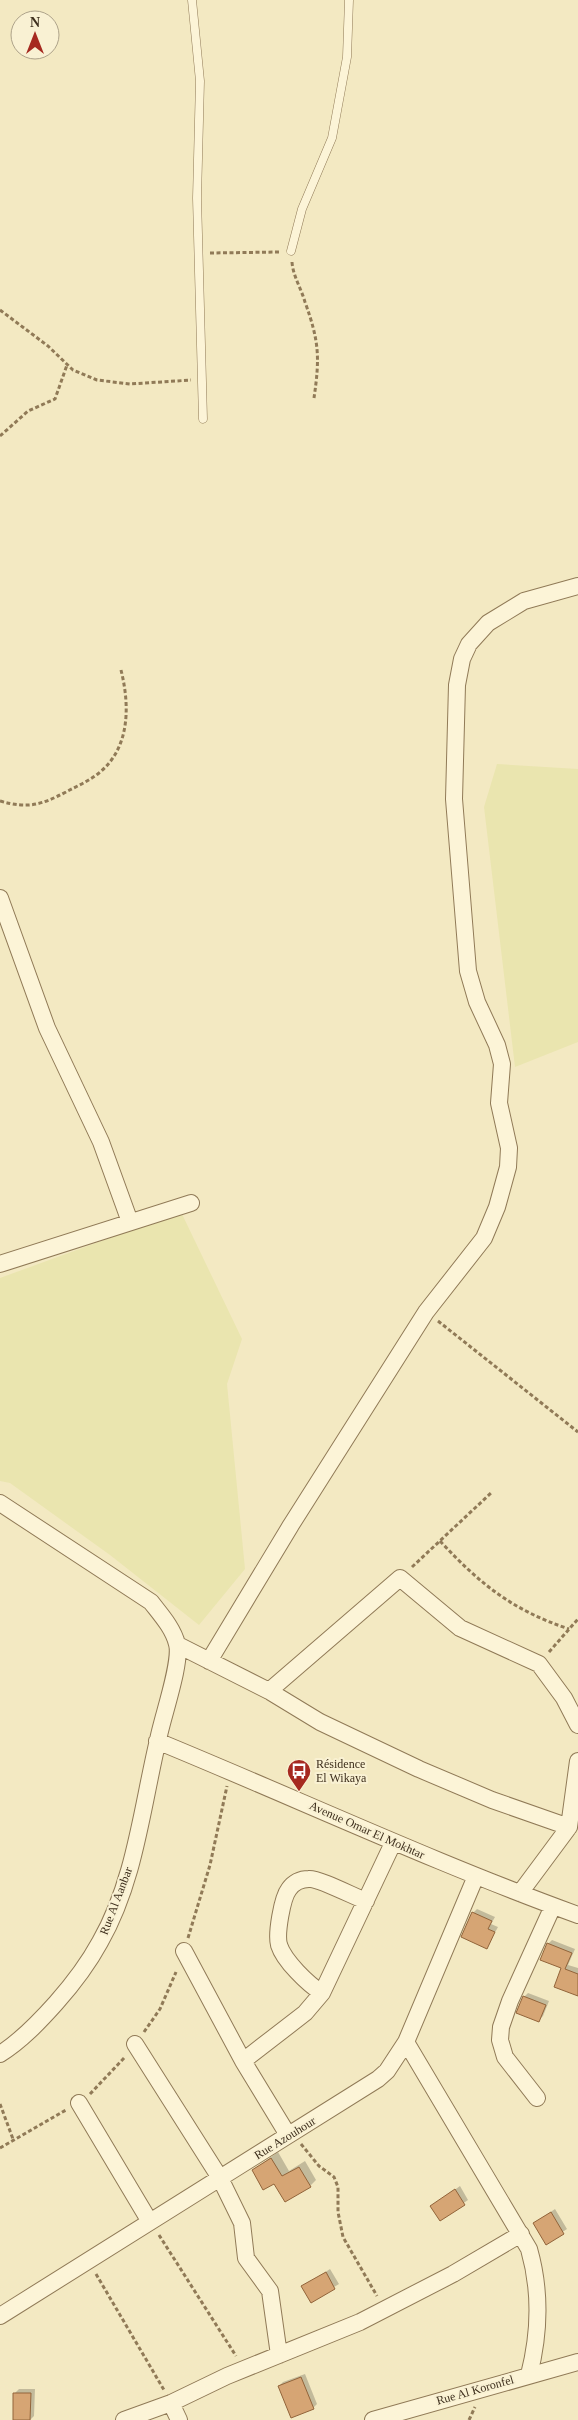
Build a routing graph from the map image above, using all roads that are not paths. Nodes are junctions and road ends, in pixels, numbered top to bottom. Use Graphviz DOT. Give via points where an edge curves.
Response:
graph roads {
  1 [pos="192,0"];
  2 [pos="349,0"];
  3 [pos="291,251"];
  4 [pos="203,419"];
  5 [pos="578,586"];
  6 [pos="0,898"];
  7 [pos="191,1203"];
  8 [pos="130,1222"];
  9 [pos="0,1264"];
  10 [pos="0,1503"];
  11 [pos="178,1645"];
  12 [pos="209,1661"];
  13 [pos="269,1691"];
  14 [pos="578,1725"];
  15 [pos="157,1741"];
  16 [pos="578,1761"];
  17 [pos="569,1827"];
  18 [pos="393,1843"];
  19 [pos="476,1876"];
  20 [pos="520,1893"];
  21 [pos="366,1901"];
  22 [pos="553,1906"];
  23 [pos="578,1915"];
  24 [pos="184,1951"];
  25 [pos="322,1993"];
  26 [pos="406,2042"];
  27 [pos="135,2044"];
  28 [pos="0,2054"];
  29 [pos="243,2061"];
  30 [pos="537,2098"];
  31 [pos="79,2103"];
  32 [pos="291,2134"];
  33 [pos="220,2178"];
  34 [pos="150,2222"];
  35 [pos="521,2234"];
  36 [pos="0,2316"];
  37 [pos="280,2355"];
  38 [pos="578,2362"];
  39 [pos="529,2374"];
  40 [pos="171,2403"];
  41 [pos="124,2420"];
  42 [pos="179,2420"];
  43 [pos="373,2420"];
  1 -- 4 [label="lane" via="200,81 197,198"];
  2 -- 3 [label="lane" via="347,57 332,138 302,209"];
  5 -- 12 [label="street" via="524,601 488,623 469,644 459,670 454,799 468,971 477,1002 499,1050 502,1064 499,1103 509,1148 504,1183 488,1231 426,1312"];
  6 -- 8 [label="street" via="47,1028 98,1135"];
  7 -- 8 [label="street"];
  8 -- 9 [label="street"];
  10 -- 11 [label="street" via="151,1602"];
  11 -- 12 [label="street"];
  11 -- 15 [label="street, Rue Al Aanbar" via="176,1668"];
  12 -- 13 [label="street"];
  13 -- 14 [label="street" via="400,1578 460,1628 539,1664 564,1698"];
  13 -- 17 [label="street" via="320,1722 419,1770"];
  15 -- 18 [label="street, Avenue Omar El Mokhtar"];
  15 -- 28 [label="street, Rue Al Aanbar" via="145,1807 128,1871 100,1942 64,1994 24,2037"];
  16 -- 17 [label="street"];
  17 -- 20 [label="street"];
  18 -- 19 [label="street, Avenue Omar El Mokhtar"];
  18 -- 21 [label="street"];
  19 -- 20 [label="street, Avenue Omar El Mokhtar"];
  19 -- 26 [label="street, Rue Azouhour"];
  20 -- 22 [label="street, Avenue Omar El Mokhtar"];
  21 -- 25 [label="street"];
  21 -- 25 [label="street" via="312,1878 299,1880 288,1889 282,1908 280,1946 302,1977"];
  22 -- 23 [label="street, Avenue Omar El Mokhtar"];
  22 -- 30 [label="street" via="501,2027 500,2040 506,2057"];
  24 -- 29 [label="street"];
  25 -- 29 [label="street" via="305,2013"];
  26 -- 32 [label="street, Rue Azouhour" via="378,2079"];
  26 -- 35 [label="street"];
  27 -- 33 [label="street"];
  29 -- 32 [label="street"];
  31 -- 34 [label="street"];
  32 -- 33 [label="street, Rue Azouhour"];
  33 -- 34 [label="street, Rue Azouhour"];
  33 -- 37 [label="street" via="242,2223 249,2265 270,2291"];
  34 -- 36 [label="street, Rue Azouhour"];
  35 -- 37 [label="street" via="360,2322"];
  35 -- 39 [label="street" via="529,2250 537,2284 536,2347"];
  37 -- 40 [label="street"];
  38 -- 39 [label="street, Rue Al Koronfel"];
  39 -- 43 [label="street, Rue Al Koronfel"];
  40 -- 41 [label="street"];
  40 -- 42 [label="street"];
}
